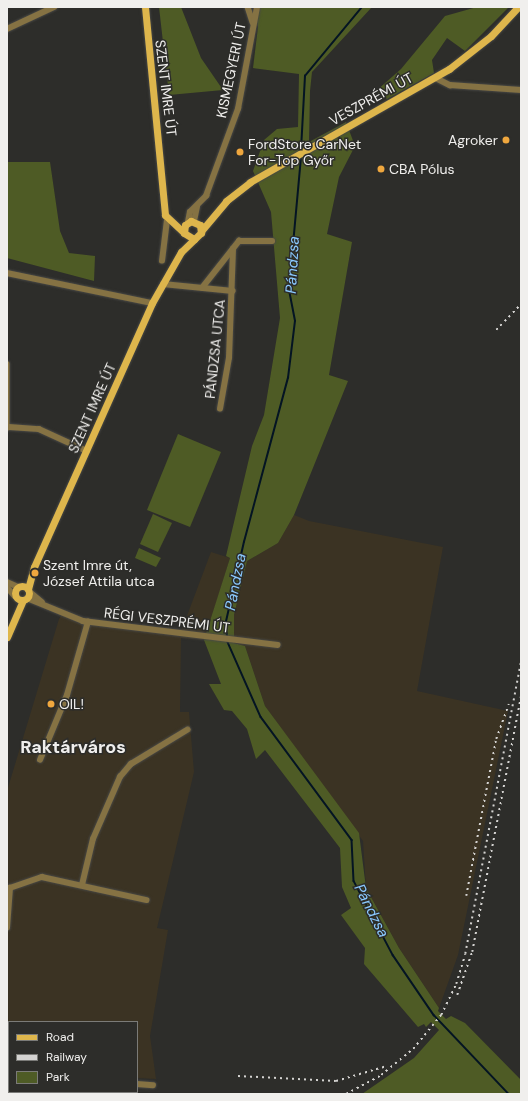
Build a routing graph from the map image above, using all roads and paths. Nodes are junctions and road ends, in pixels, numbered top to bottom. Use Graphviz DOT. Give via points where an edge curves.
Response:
graph roads {
  1 [pos="54,7"];
  2 [pos="145,7"];
  3 [pos="248,7"];
  4 [pos="257,7"];
  5 [pos="518,7"];
  6 [pos="254,23"];
  7 [pos="7,29"];
  8 [pos="436,78"];
  9 [pos="521,90"];
  10 [pos="226,201"];
  11 [pos="168,220"];
  12 [pos="191,222"];
  13 [pos="202,230"];
  14 [pos="185,234"];
  15 [pos="194,238"];
  16 [pos="272,241"];
  17 [pos="233,249"];
  18 [pos="175,260"];
  19 [pos="162,261"];
  20 [pos="7,273"];
  21 [pos="163,284"];
  22 [pos="202,288"];
  23 [pos="233,292"];
  24 [pos="152,303"];
  25 [pos="7,364"];
  26 [pos="220,409"];
  27 [pos="8,428"];
  28 [pos="87,451"];
  29 [pos="34,567"];
  30 [pos="7,582"];
  31 [pos="19,586"];
  32 [pos="7,587"];
  33 [pos="23,595"];
  34 [pos="88,622"];
  35 [pos="7,637"];
  36 [pos="278,645"];
  37 [pos="186,730"];
  38 [pos="40,760"];
  39 [pos="82,885"];
  40 [pos="9,888"];
  41 [pos="146,900"];
  42 [pos="7,928"];
  43 [pos="138,1084"];
  44 [pos="153,1085"];
  1 -- 7 [label="street"];
  2 -- 11 [label="main road, SZENT IMRE ÚT"];
  3 -- 6 [label="street"];
  4 -- 6 [label="street, KISMEGYERI ÚT"];
  5 -- 8 [label="main road, VESZPRÉMI ÚT" via="478,47"];
  6 -- 12 [label="street, KISMEGYERI ÚT" via="238,109 206,196 194,212"];
  8 -- 9 [label="street" via="444,84"];
  8 -- 10 [label="main road, VESZPRÉMI ÚT" via="305,150"];
  10 -- 12 [label="main road, VESZPRÉMI ÚT" via="206,220"];
  10 -- 13 [label="main road, VESZPRÉMI ÚT"];
  11 -- 12 [label="main road"];
  11 -- 14 [label="main road"];
  11 -- 19 [label="street, SZENT IMRE ÚT"];
  12 -- 13 [label="main road"];
  12 -- 14 [label="main road, SZENT IMRE ÚT"];
  13 -- 15 [label="main road, VESZPRÉMI ÚT"];
  14 -- 15 [label="main road"];
  14 -- 18 [label="main road, SZENT IMRE ÚT"];
  15 -- 18 [label="main road, SZENT IMRE ÚT"];
  16 -- 17 [label="street, PÁNDZSA UTCA" via="239,241"];
  17 -- 22 [label="street, PÁNDZSA UTCA"];
  17 -- 23 [label="street, PÁNDZSA UTCA"];
  18 -- 21 [label="main road, SZENT IMRE ÚT"];
  20 -- 24 [label="street"];
  21 -- 22 [label="street, PÁNDZSA UTCA"];
  21 -- 24 [label="main road, SZENT IMRE ÚT"];
  22 -- 23 [label="street, PÁNDZSA UTCA"];
  23 -- 26 [label="street, PÁNDZSA UTCA"];
  24 -- 28 [label="main road, SZENT IMRE ÚT"];
  25 -- 27 [label="street"];
  27 -- 28 [label="street" via="39,429"];
  28 -- 29 [label="main road, SZENT IMRE ÚT"];
  29 -- 31 [label="main road, SZENT IMRE ÚT"];
  29 -- 33 [label="main road, SZENT IMRE ÚT"];
  30 -- 31 [label="street"];
  31 -- 33 [label="main road"];
  31 -- 33 [label="main road, SZENT IMRE ÚT"];
  32 -- 33 [label="street"];
  33 -- 34 [label="street, RÉGI VESZPRÉMI ÚT"];
  33 -- 35 [label="main road, SZENT IMRE ÚT"];
  34 -- 36 [label="street, RÉGI VESZPRÉMI ÚT"];
  34 -- 38 [label="street" via="67,695"];
  37 -- 39 [label="street" via="131,764 120,777 93,839"];
  39 -- 40 [label="street" via="42,877"];
  39 -- 41 [label="street"];
  40 -- 42 [label="street"];
  43 -- 44 [label="street"];
}
